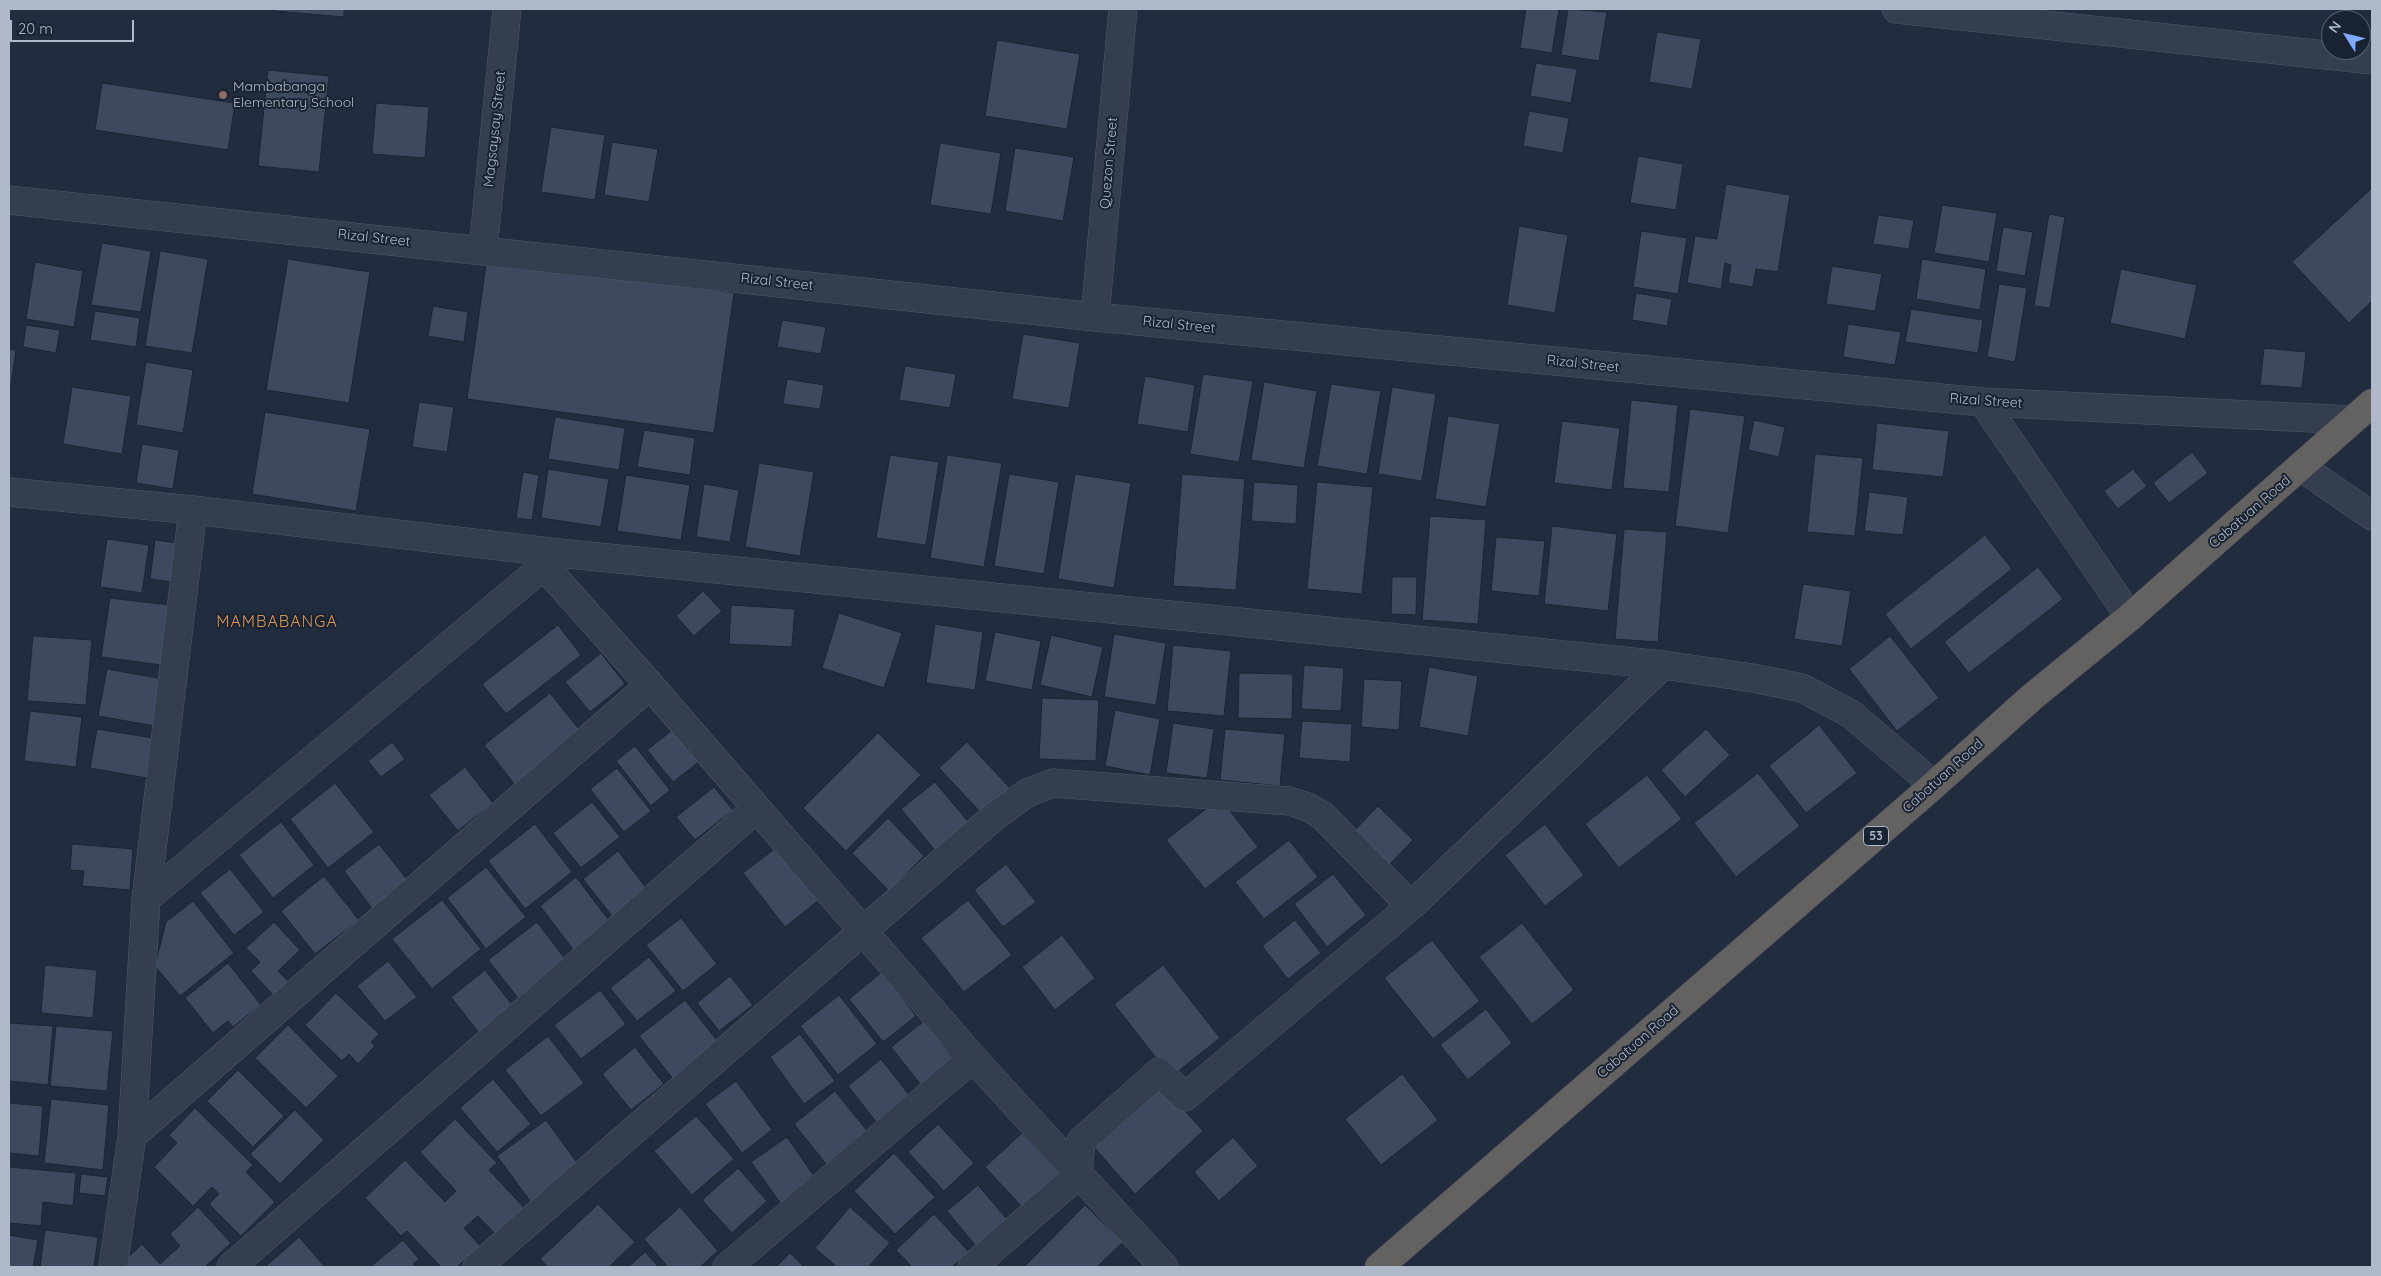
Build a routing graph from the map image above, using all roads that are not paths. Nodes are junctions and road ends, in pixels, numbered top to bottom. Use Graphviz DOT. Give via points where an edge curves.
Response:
graph roads {
  1 [pos="507,9"];
  2 [pos="1123,9"];
  3 [pos="1896,9"];
  4 [pos="1956,12"];
  5 [pos="2372,60"];
  6 [pos="9,200"];
  7 [pos="483,250"];
  8 [pos="1095,316"];
  9 [pos="1982,402"];
  10 [pos="2362,412"];
  11 [pos="2301,467"];
  12 [pos="9,497"];
  13 [pos="193,510"];
  14 [pos="2372,516"];
  15 [pos="552,560"];
  16 [pos="2130,617"];
  17 [pos="1663,665"];
  18 [pos="650,685"];
  19 [pos="1934,785"];
  20 [pos="756,809"];
  21 [pos="146,899"];
  22 [pos="1411,906"];
  23 [pos="864,931"];
  24 [pos="973,1058"];
  25 [pos="132,1136"];
  26 [pos="1078,1175"];
  27 [pos="113,1267"];
  28 [pos="231,1267"];
  29 [pos="477,1267"];
  30 [pos="727,1267"];
  31 [pos="972,1267"];
  32 [pos="1164,1267"];
  33 [pos="1378,1267"];
  1 -- 7 [label="street, Magsaysay Street"];
  2 -- 8 [label="street, Quezon Street"];
  3 -- 4 [label="street"];
  4 -- 5 [label="street"];
  6 -- 7 [label="street, Rizal Street"];
  7 -- 8 [label="street, Rizal Street"];
  8 -- 9 [label="street, Rizal Street"];
  9 -- 10 [label="street, Rizal Street"];
  9 -- 16 [label="street"];
  10 -- 11 [label="highway, Cabatuan Road / 53"];
  11 -- 14 [label="street"];
  11 -- 16 [label="highway, Cabatuan Road / 53"];
  12 -- 13 [label="street"];
  13 -- 15 [label="street"];
  13 -- 21 [label="street"];
  15 -- 17 [label="street"];
  15 -- 18 [label="street"];
  15 -- 21 [label="street"];
  16 -- 19 [label="highway, Cabatuan Road / 53" via="2032,697"];
  17 -- 19 [label="street" via="1802,688 1850,714"];
  17 -- 22 [label="street"];
  18 -- 20 [label="street"];
  18 -- 25 [label="street"];
  19 -- 33 [label="highway, Cabatuan Road / 53"];
  20 -- 23 [label="street"];
  20 -- 28 [label="street"];
  21 -- 25 [label="street"];
  22 -- 23 [label="street" via="1323,816 1308,807 1289,801 1053,782 1027,793 995,816"];
  22 -- 26 [label="street" via="1185,1097 1159,1072 1081,1141"];
  23 -- 24 [label="street"];
  23 -- 29 [label="street"];
  24 -- 26 [label="street"];
  24 -- 30 [label="street"];
  25 -- 27 [label="street"];
  26 -- 31 [label="street"];
  26 -- 32 [label="street"];
}
